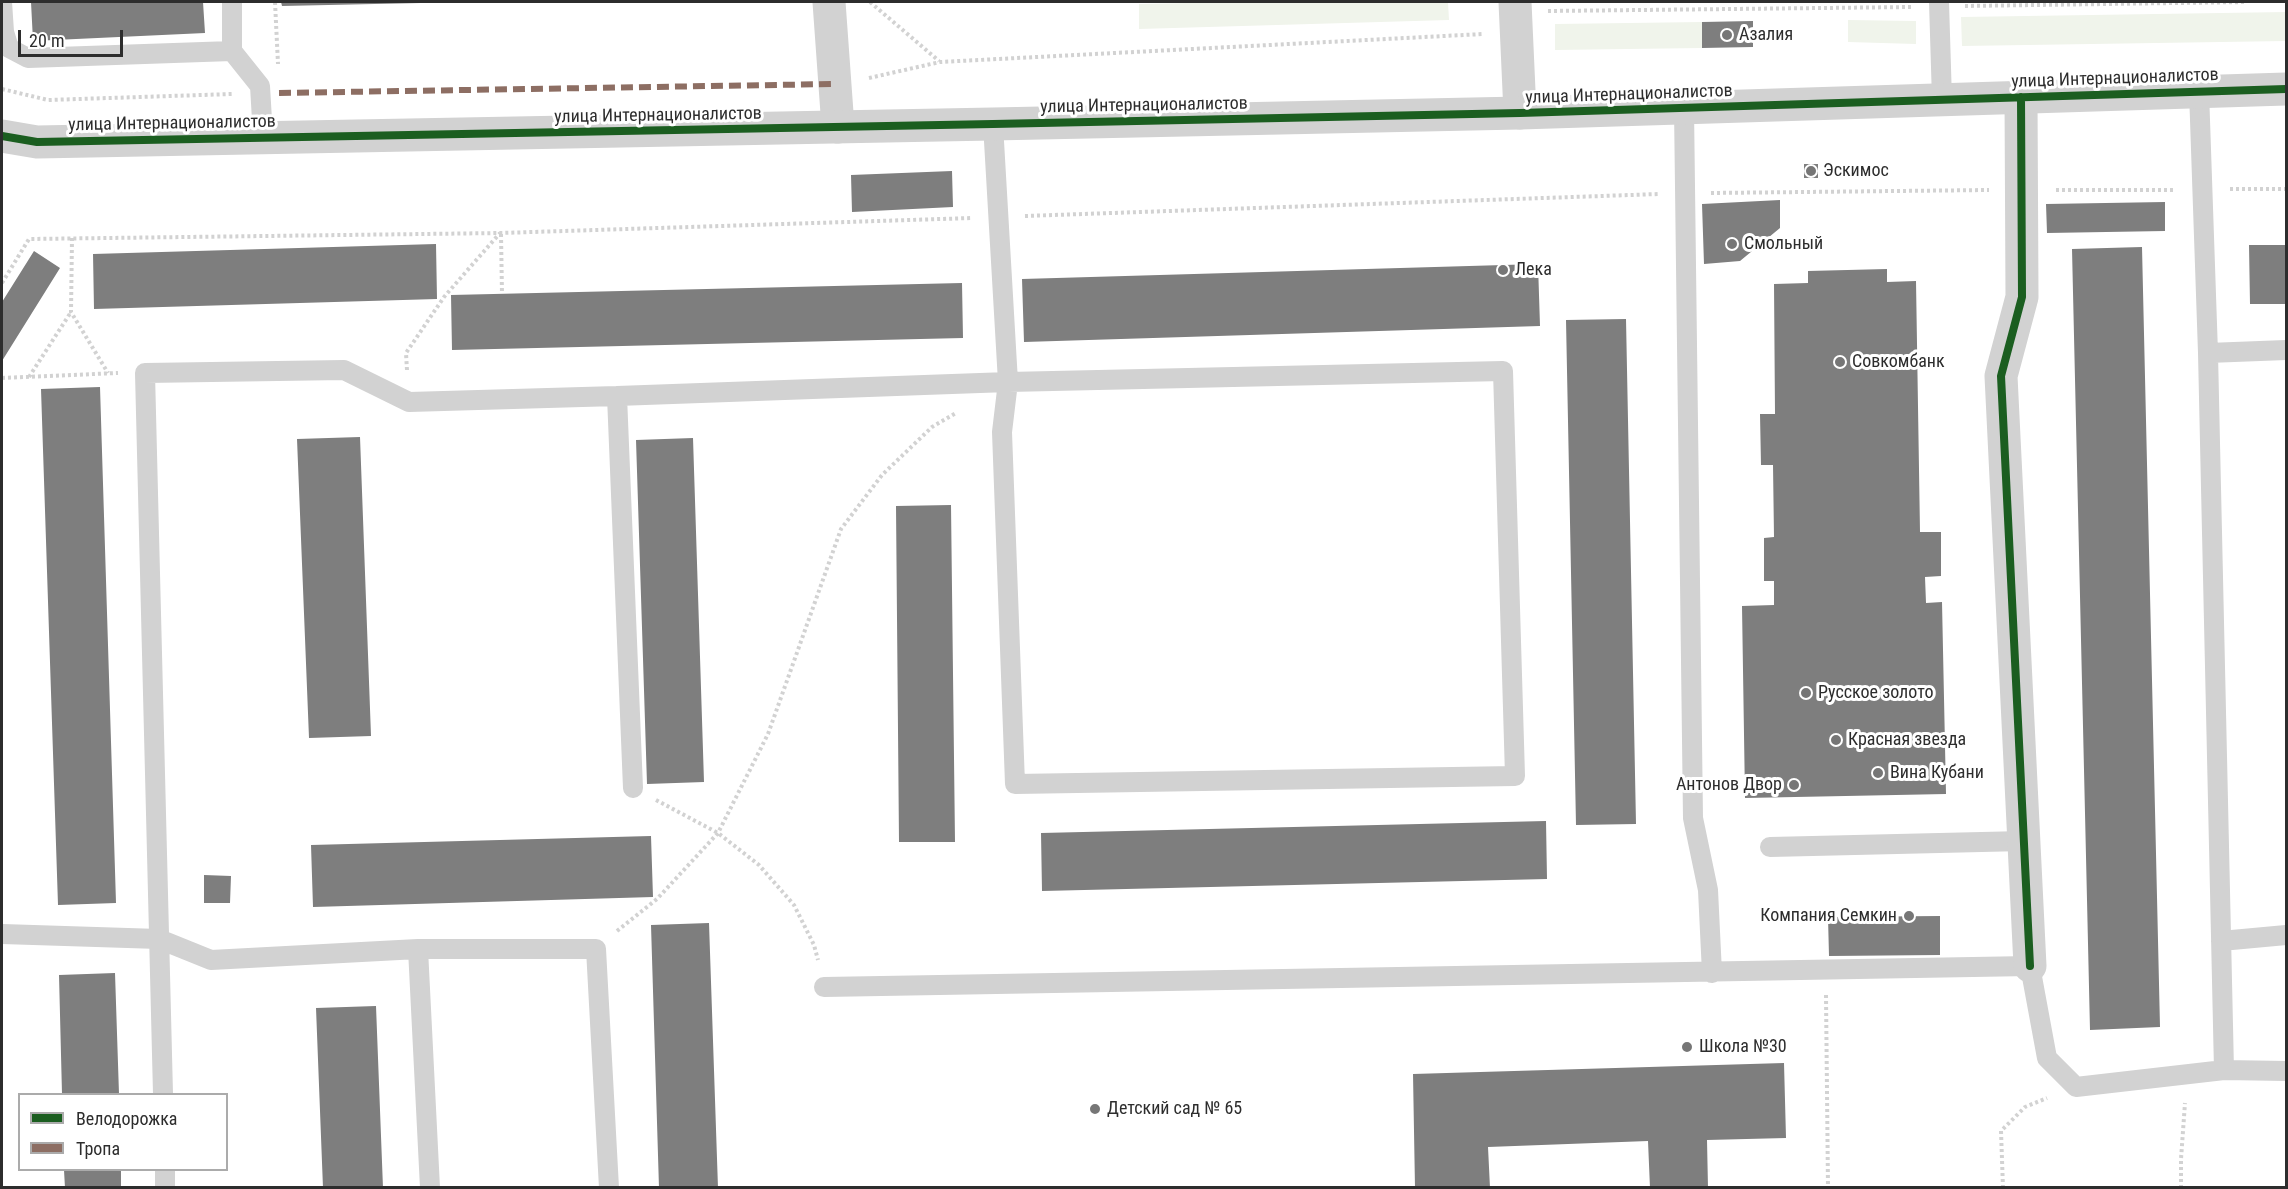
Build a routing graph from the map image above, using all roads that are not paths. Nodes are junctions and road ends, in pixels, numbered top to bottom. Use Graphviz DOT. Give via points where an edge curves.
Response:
graph roads {
  1 [pos="2,2"];
  2 [pos="232,2"];
  3 [pos="828,2"];
  4 [pos="1939,4"];
  5 [pos="1515,6"];
  6 [pos="232,51"];
  7 [pos="2286,89"];
  8 [pos="2199,92"];
  9 [pos="2021,97"];
  10 [pos="1942,100"];
  11 [pos="1684,108"];
  12 [pos="1521,113"];
  13 [pos="993,124"];
  14 [pos="838,128"];
  15 [pos="2,136"];
  16 [pos="263,137"];
  17 [pos="2286,350"];
  18 [pos="2208,352"];
  19 [pos="1008,382"];
  20 [pos="618,396"];
  21 [pos="633,788"];
  22 [pos="2024,841"];
  23 [pos="1770,847"];
  24 [pos="2,934"];
  25 [pos="2286,935"];
  26 [pos="159,939"];
  27 [pos="2221,941"];
  28 [pos="418,949"];
  29 [pos="2030,966"];
  30 [pos="1712,973"];
  31 [pos="824,987"];
  32 [pos="2224,1070"];
  33 [pos="2286,1071"];
  34 [pos="163,1093"];
  35 [pos="165,1171"];
  36 [pos="165,1188"];
  37 [pos="430,1188"];
  38 [pos="609,1188"];
  1 -- 6 [label="lane" via="9,48 28,58"];
  2 -- 6 [label="lane"];
  3 -- 14 [label="street"];
  4 -- 10 [label="lane"];
  5 -- 12 [label="street"];
  6 -- 16 [label="lane" via="260,86"];
  7 -- 8 [label="street, улица Интернационалистов"];
  8 -- 9 [label="street, улица Интернационалистов"];
  8 -- 18 [label="lane"];
  9 -- 10 [label="street, улица Интернационалистов"];
  9 -- 22 [label="street" via="2022,297 2001,376"];
  10 -- 11 [label="street, улица Интернационалистов"];
  11 -- 12 [label="street, улица Интернационалистов"];
  11 -- 30 [label="lane" via="1693,818 1708,890"];
  12 -- 13 [label="street, улица Интернационалистов"];
  13 -- 14 [label="street, улица Интернационалистов"];
  13 -- 19 [label="lane"];
  14 -- 16 [label="street, улица Интернационалистов"];
  15 -- 16 [label="street, улица Интернационалистов" via="37,142"];
  17 -- 18 [label="lane"];
  18 -- 27 [label="lane"];
  19 -- 19 [label="lane" via="1503,371 1515,776 1015,784 1002,432"];
  19 -- 20 [label="lane"];
  20 -- 21 [label="lane"];
  20 -- 26 [label="lane" via="409,402 344,370 145,373"];
  22 -- 23 [label="lane"];
  22 -- 29 [label="street"];
  24 -- 26 [label="lane"];
  25 -- 27 [label="lane"];
  26 -- 28 [label="lane" via="211,960"];
  26 -- 34 [label="lane"];
  27 -- 32 [label="lane"];
  28 -- 37 [label="lane"];
  28 -- 38 [label="lane" via="596,949"];
  29 -- 30 [label="lane"];
  29 -- 32 [label="lane" via="2047,1058 2076,1087"];
  30 -- 31 [label="lane"];
  32 -- 33 [label="lane"];
  35 -- 36 [label="lane"];
}
